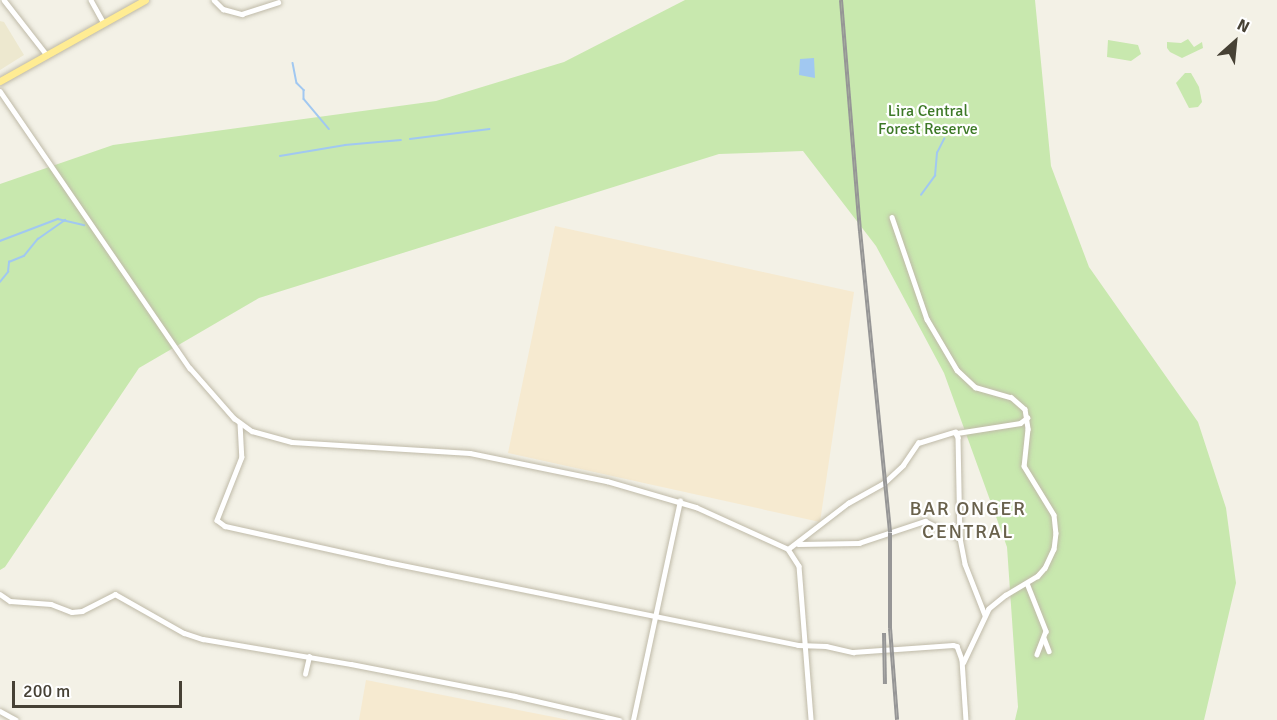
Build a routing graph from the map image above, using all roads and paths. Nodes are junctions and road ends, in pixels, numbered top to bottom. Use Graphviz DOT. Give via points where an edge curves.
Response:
graph roads {
  1 [pos="4,0"];
  2 [pos="91,0"];
  3 [pos="145,0"];
  4 [pos="214,0"];
  5 [pos="278,2"];
  6 [pos="104,23"];
  7 [pos="46,56"];
  8 [pos="0,81"];
  9 [pos="0,90"];
  10 [pos="892,217"];
  11 [pos="1027,418"];
  12 [pos="240,423"];
  13 [pos="1020,423"];
  14 [pos="1028,429"];
  15 [pos="957,433"];
  16 [pos="680,501"];
  17 [pos="960,538"];
  18 [pos="797,544"];
  19 [pos="788,549"];
  20 [pos="1027,583"];
  21 [pos="0,594"];
  22 [pos="654,615"];
  23 [pos="985,615"];
  24 [pos="1044,638"];
  25 [pos="806,646"];
  26 [pos="1049,651"];
  27 [pos="1037,654"];
  28 [pos="309,656"];
  29 [pos="963,667"];
  30 [pos="305,674"];
  31 [pos="0,711"];
  32 [pos="591,717"];
  33 [pos="16,720"];
  34 [pos="619,720"];
  35 [pos="633,720"];
  36 [pos="811,720"];
  37 [pos="966,720"];
  1 -- 7 [label="street"];
  2 -- 6 [label="street"];
  3 -- 6 [label="main road"];
  4 -- 5 [label="street" via="223,9 242,14"];
  6 -- 7 [label="main road"];
  7 -- 8 [label="main road"];
  9 -- 12 [label="street" via="190,368 213,398"];
  10 -- 11 [label="street" via="927,319 957,370 975,387 1019,401"];
  11 -- 13 [label="street"];
  11 -- 14 [label="street"];
  12 -- 16 [label="street" via="260,434 292,442 494,457"];
  12 -- 22 [label="street" via="242,457 217,520 225,526"];
  13 -- 14 [label="street"];
  13 -- 15 [label="street"];
  14 -- 20 [label="street" via="1024,466 1047,498 1056,533 1045,568"];
  15 -- 17 [label="street"];
  15 -- 18 [label="street" via="918,443 884,483 848,502"];
  16 -- 19 [label="street"];
  16 -- 22 [label="street"];
  17 -- 18 [label="street" via="926,520 859,543"];
  17 -- 23 [label="street" via="965,564"];
  18 -- 19 [label="street"];
  19 -- 25 [label="street" via="799,566"];
  20 -- 23 [label="street" via="1006,595"];
  20 -- 24 [label="street" via="1044,626"];
  21 -- 28 [label="street" via="10,601 51,604 72,612 115,594 195,637"];
  22 -- 25 [label="street"];
  22 -- 35 [label="street"];
  23 -- 29 [label="street"];
  24 -- 26 [label="street"];
  24 -- 27 [label="street"];
  25 -- 29 [label="street" via="853,652 953,645 960,652"];
  25 -- 36 [label="street"];
  28 -- 30 [label="street"];
  28 -- 32 [label="street" via="515,696"];
  29 -- 37 [label="street"];
  31 -- 33 [label="street"];
  32 -- 34 [label="street"];
}
